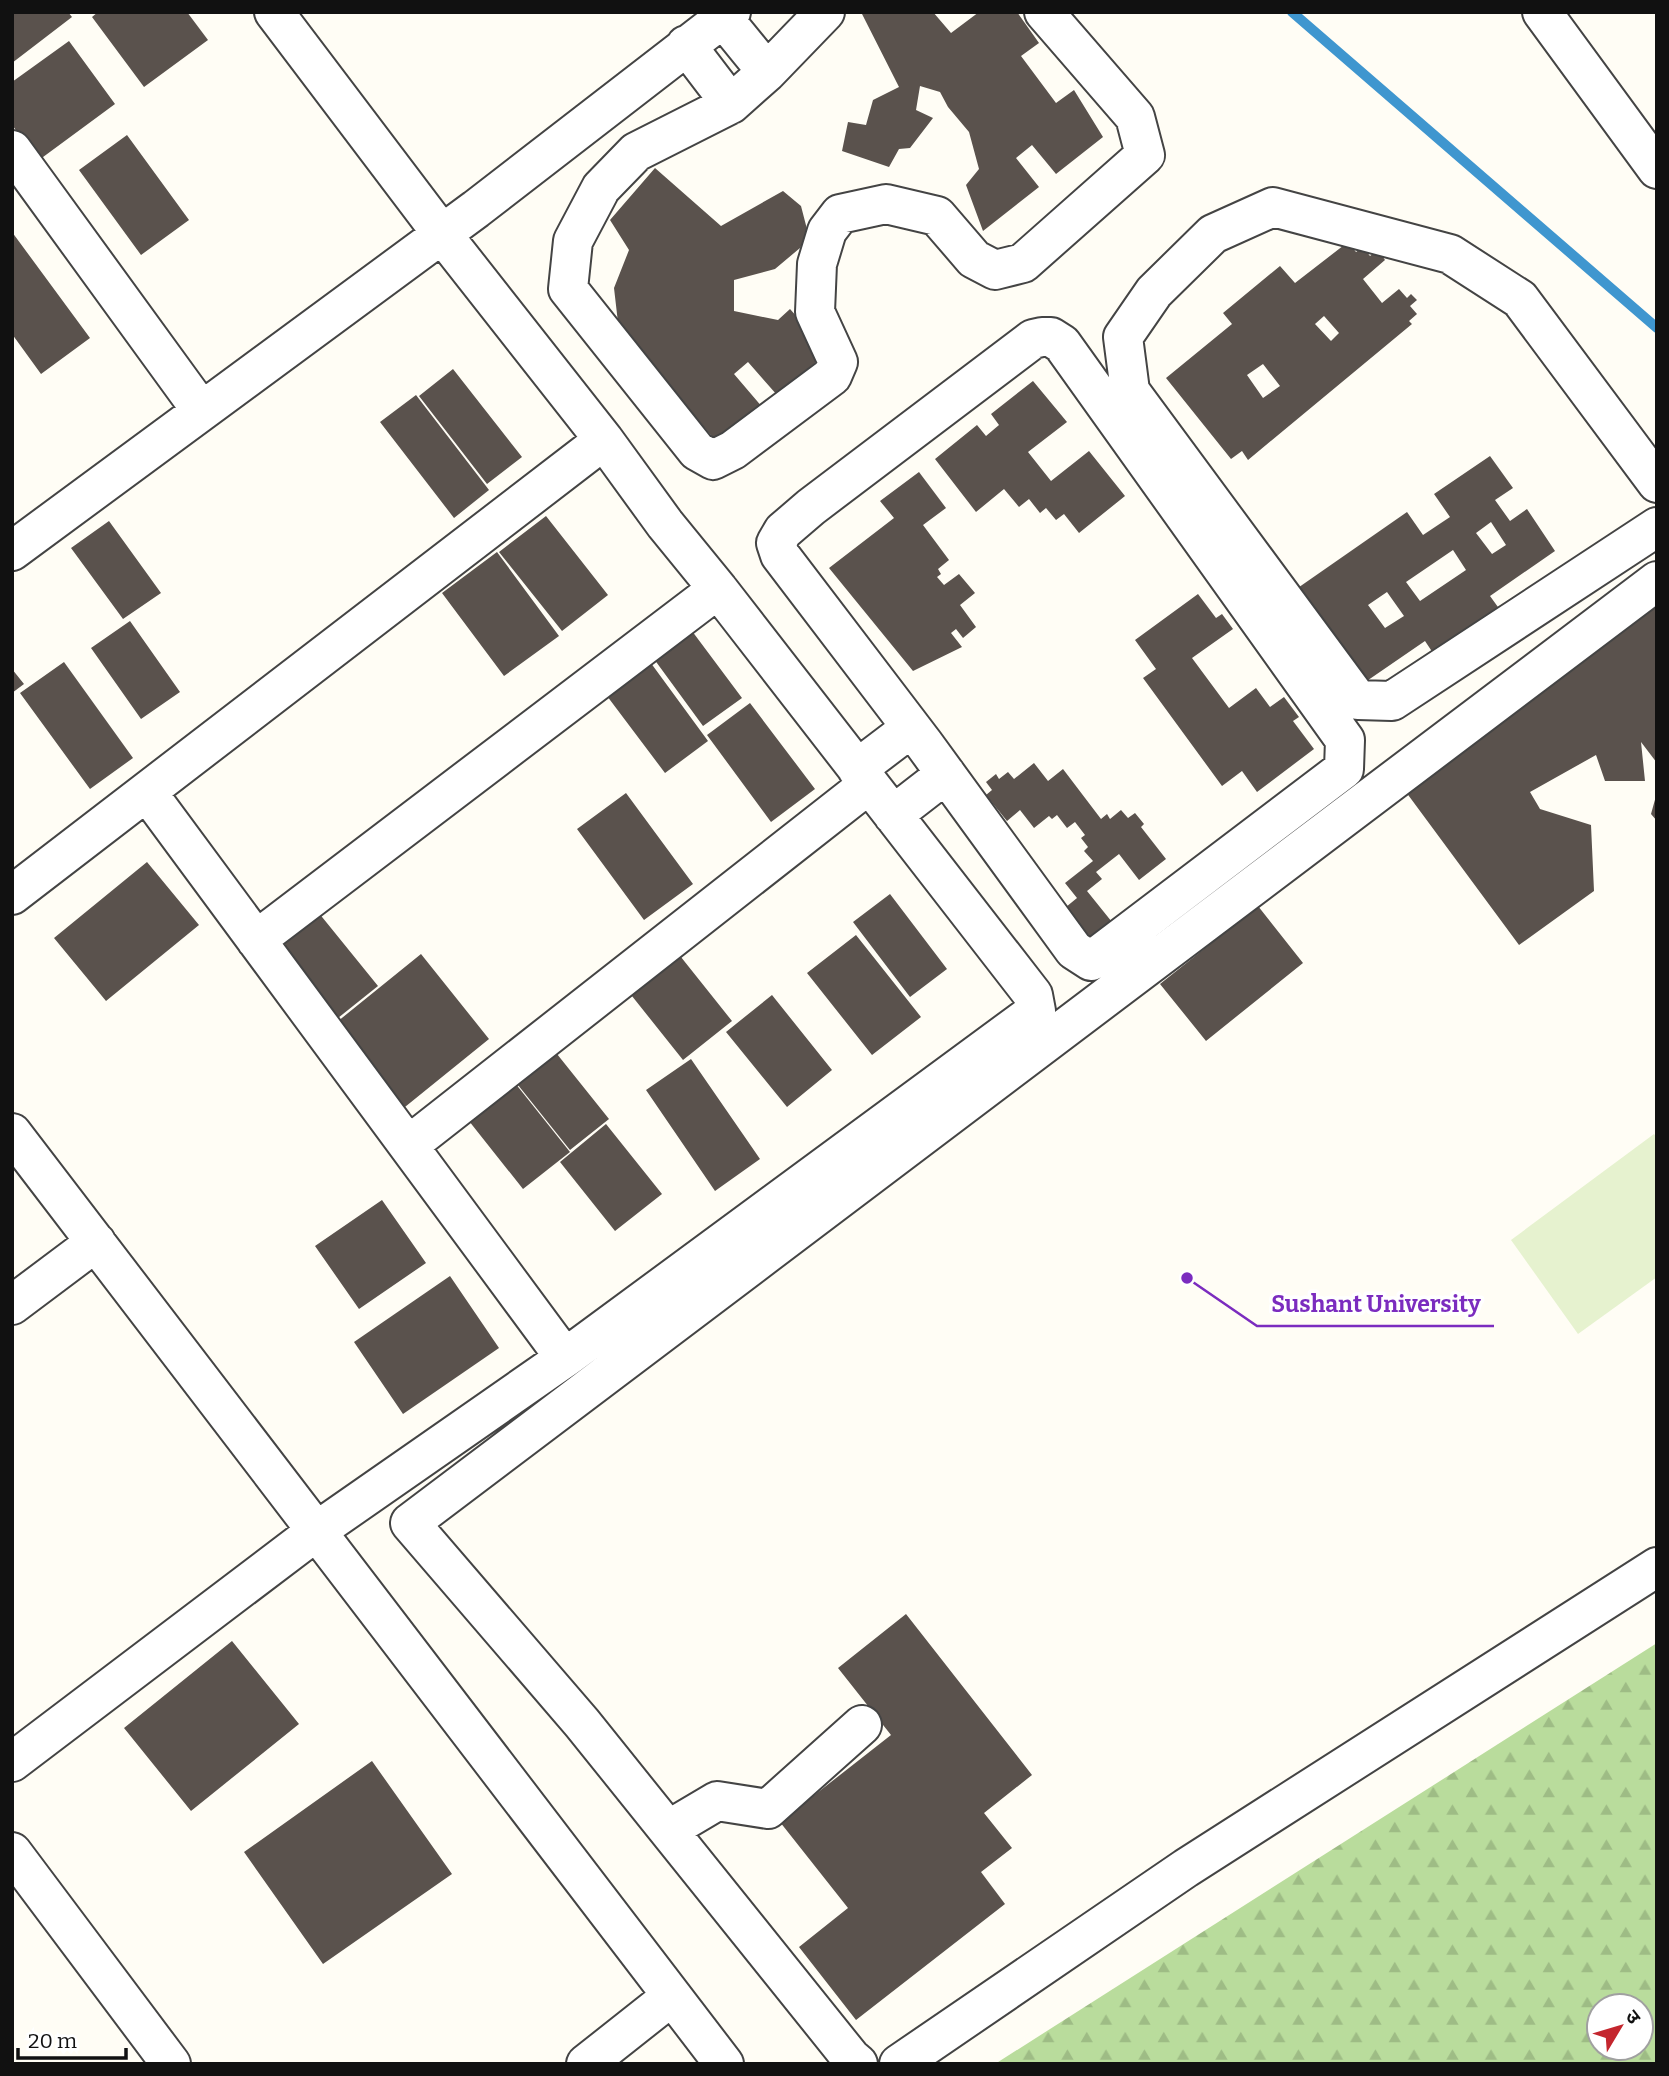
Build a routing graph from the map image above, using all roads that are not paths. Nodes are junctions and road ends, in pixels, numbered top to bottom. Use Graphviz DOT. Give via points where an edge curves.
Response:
graph roads {
  1 [pos="274,12"];
  2 [pos="825,12"];
  3 [pos="1044,12"];
  4 [pos="1542,12"];
  5 [pos="727,15"];
  6 [pos="686,45"];
  7 [pos="767,72"];
  8 [pos="731,104"];
  9 [pos="12,150"];
  10 [pos="1657,169"];
  11 [pos="442,234"];
  12 [pos="201,410"];
  13 [pos="604,440"];
  14 [pos="1657,483"];
  15 [pos="1657,527"];
  16 [pos="12,551"];
  17 [pos="1657,581"];
  18 [pos="718,589"];
  19 [pos="911,728"];
  20 [pos="946,774"];
  21 [pos="863,777"];
  22 [pos="147,792"];
  23 [pos="893,815"];
  24 [pos="12,895"];
  25 [pos="256,940"];
  26 [pos="12,1133"];
  27 [pos="410,1144"];
  28 [pos="96,1242"];
  29 [pos="12,1305"];
  30 [pos="565,1358"];
  31 [pos="318,1530"];
  32 [pos="1657,1567"];
  33 [pos="862,1725"];
  34 [pos="12,1762"];
  35 [pos="668,1830"];
  36 [pos="12,1852"];
  37 [pos="672,1996"];
  38 [pos="171,2064"];
  39 [pos="586,2064"];
  40 [pos="724,2064"];
  41 [pos="858,2064"];
  42 [pos="899,2064"];
  1 -- 11 [label="street"];
  2 -- 7 [label="street"];
  3 -- 8 [label="street" via="1135,117 1145,155 1023,263 995,270 974,259 937,216 887,204 840,214 827,230 817,264 815,312 838,362 832,376 713,460 697,450 568,289 573,241 601,188 636,152"];
  4 -- 10 [label="street"];
  5 -- 6 [label="street"];
  5 -- 7 [label="street"];
  6 -- 8 [label="street"];
  6 -- 11 [label="street"];
  7 -- 8 [label="street"];
  9 -- 12 [label="street"];
  11 -- 12 [label="street"];
  11 -- 13 [label="street"];
  12 -- 16 [label="street"];
  13 -- 18 [label="street"];
  13 -- 22 [label="street"];
  14 -- 15 [label="street" via="1520,299 1450,254 1273,207 1213,234 1154,292 1123,337 1130,391 1358,700 1392,701"];
  17 -- 35 [label="street" via="410,1523"];
  18 -- 21 [label="street"];
  18 -- 25 [label="street"];
  19 -- 20 [label="street"];
  19 -- 20 [label="street" via="780,555 776,543 811,507 1033,339 1051,337 1062,344 1345,740 1344,769 1091,961 1074,950"];
  19 -- 21 [label="street"];
  20 -- 23 [label="street"];
  21 -- 23 [label="street"];
  21 -- 27 [label="street"];
  22 -- 24 [label="street"];
  22 -- 25 [label="street"];
  23 -- 30 [label="street" via="1033,995 1036,1011"];
  25 -- 27 [label="street"];
  26 -- 28 [label="street"];
  27 -- 30 [label="street"];
  28 -- 29 [label="street"];
  28 -- 31 [label="street"];
  30 -- 31 [label="street"];
  31 -- 34 [label="street"];
  31 -- 37 [label="street"];
  32 -- 42 [label="street" via="1197,1861"];
  33 -- 35 [label="street" via="768,1809 717,1801"];
  35 -- 41 [label="street"];
  36 -- 38 [label="street"];
  37 -- 39 [label="street"];
  37 -- 40 [label="street"];
}
